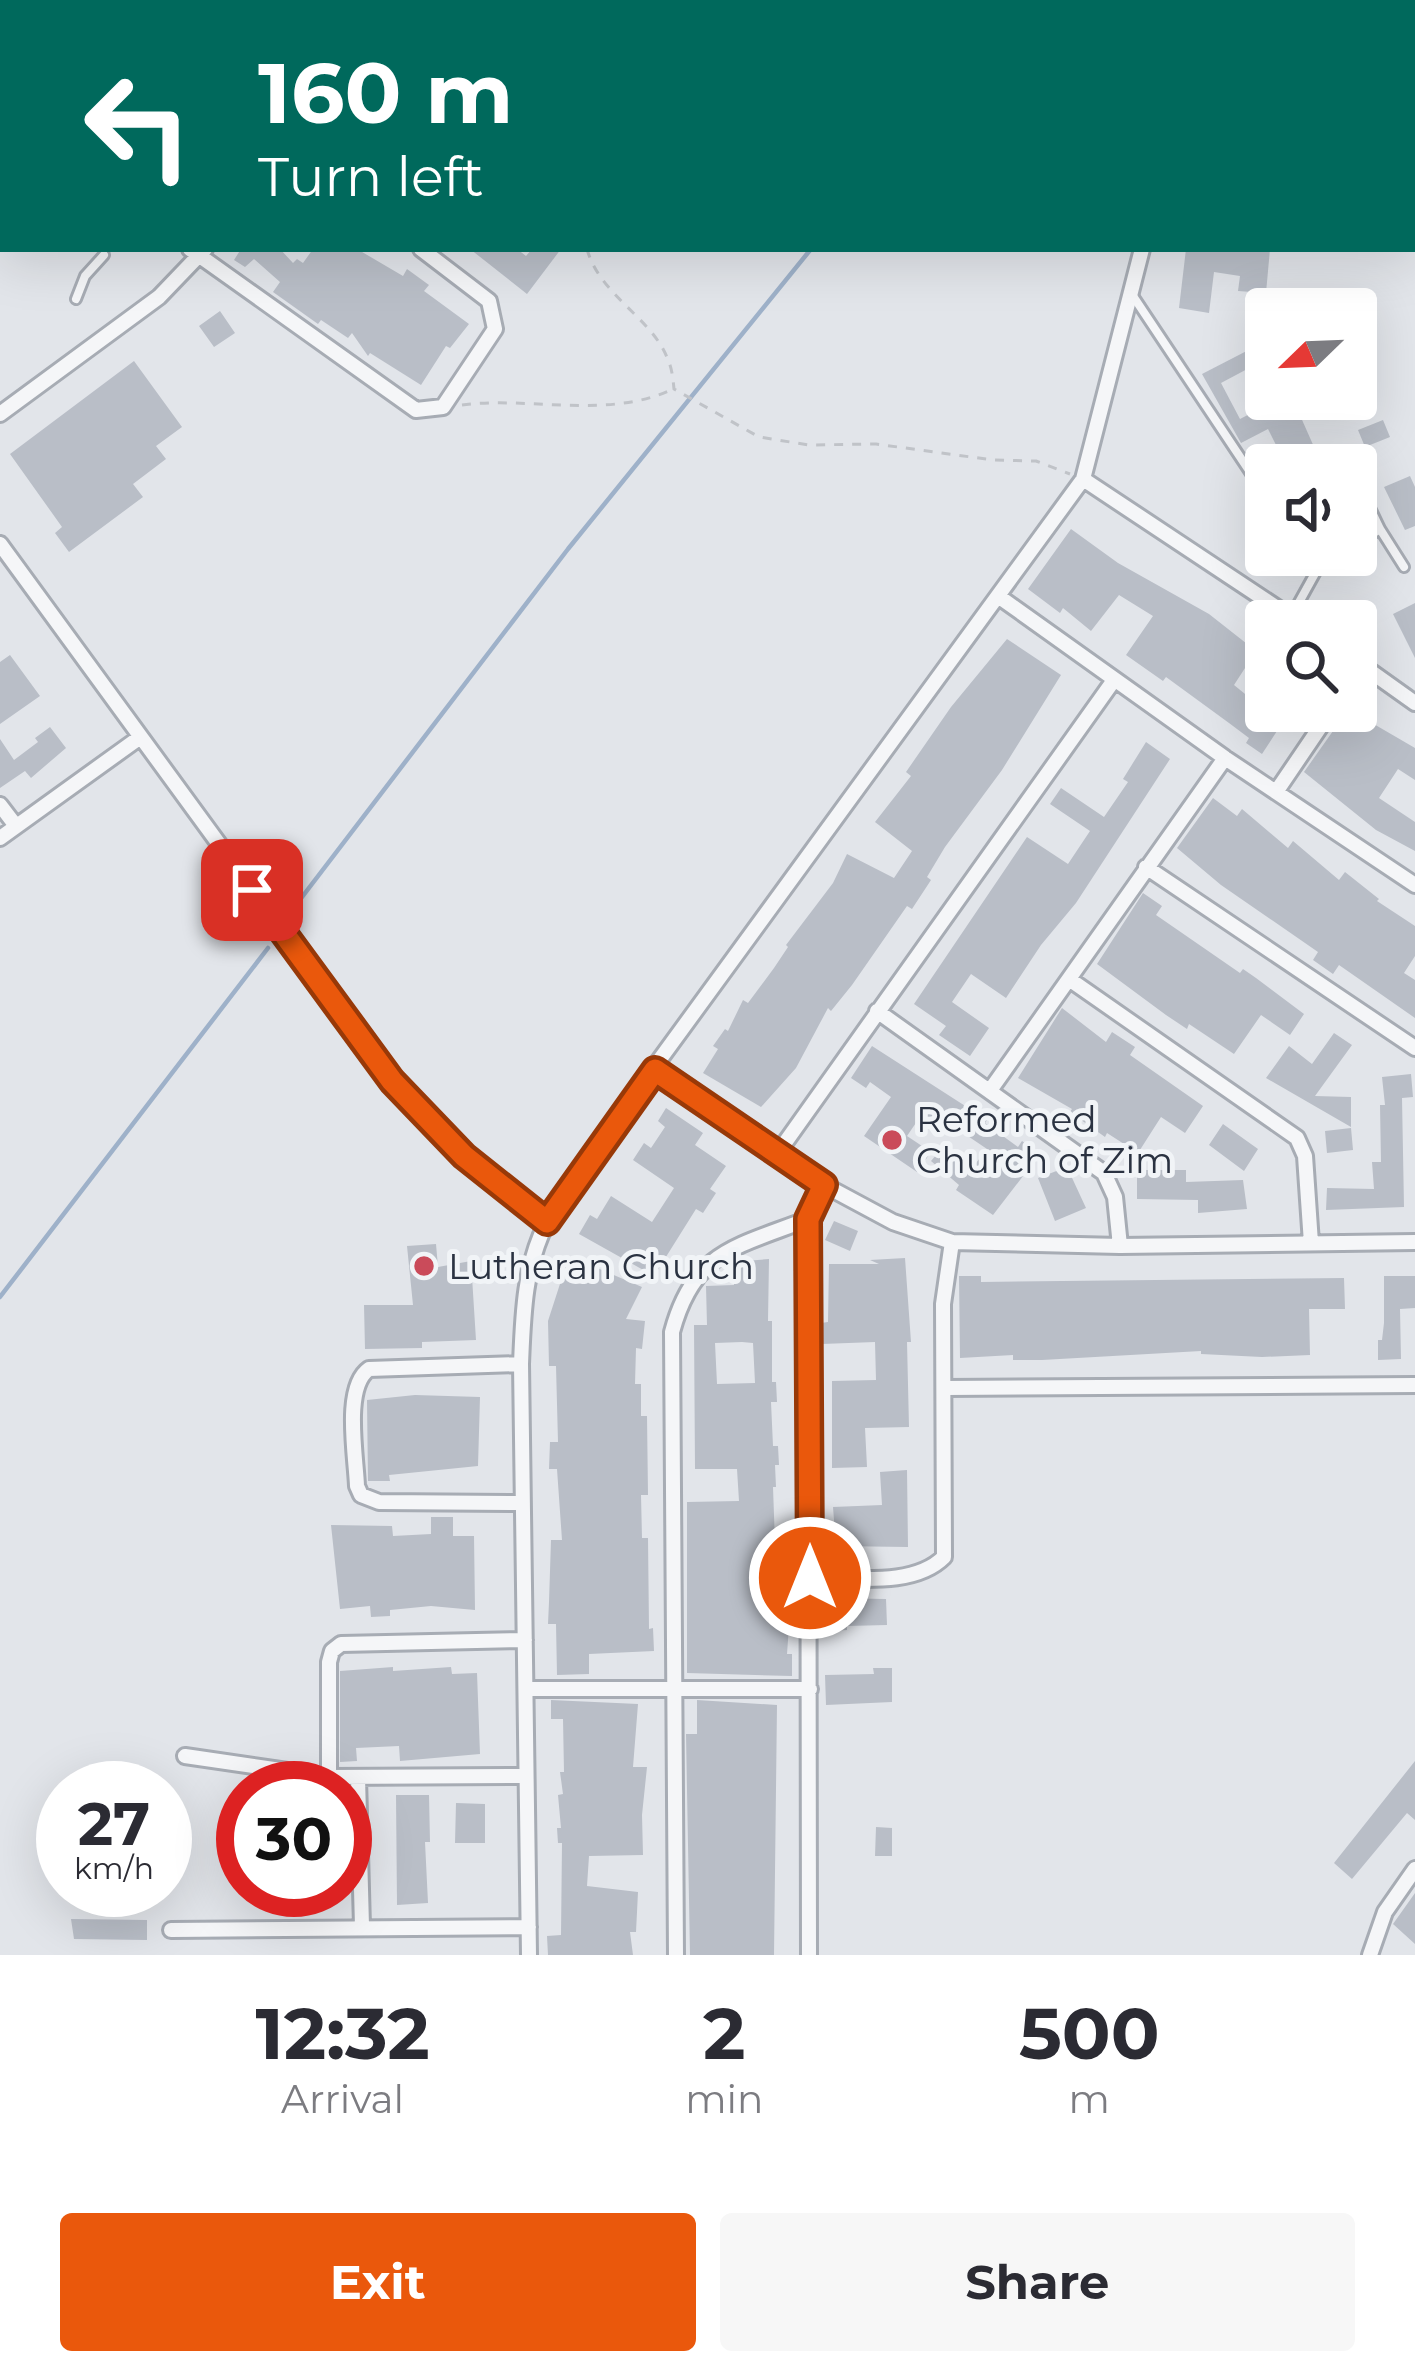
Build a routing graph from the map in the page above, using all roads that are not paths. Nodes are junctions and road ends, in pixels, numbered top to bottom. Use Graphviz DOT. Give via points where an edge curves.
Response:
graph roads {
  1 [pos="197,252"];
  2 [pos="199,252"];
  3 [pos="425,252"];
  4 [pos="1141,252"];
  5 [pos="104,256"];
  6 [pos="1131,293"];
  7 [pos="76,299"];
  8 [pos="0,414"];
  9 [pos="1245,464"];
  10 [pos="1083,478"];
  11 [pos="1377,523"];
  12 [pos="1380,529"];
  13 [pos="1377,531"];
  14 [pos="0,544"];
  15 [pos="1404,567"];
  16 [pos="998,596"];
  17 [pos="1266,600"];
  18 [pos="1377,678"];
  19 [pos="1114,680"];
  20 [pos="1415,703"];
  21 [pos="1317,732"];
  22 [pos="139,738"];
  23 [pos="1225,758"];
  24 [pos="1276,792"];
  25 [pos="0,805"];
  26 [pos="16,826"];
  27 [pos="0,838"];
  28 [pos="1146,867"];
  29 [pos="1415,884"];
  30 [pos="1069,979"];
  31 [pos="877,1011"];
  32 [pos="1415,1048"];
  33 [pos="655,1070"];
  34 [pos="991,1089"];
  35 [pos="777,1154"];
  36 [pos="824,1185"];
  37 [pos="808,1219"];
  38 [pos="547,1222"];
  39 [pos="952,1242"];
  40 [pos="1415,1242"];
  41 [pos="1311,1243"];
  42 [pos="1120,1246"];
  43 [pos="520,1364"];
  44 [pos="1415,1385"];
  45 [pos="946,1388"];
  46 [pos="523,1503"];
  47 [pos="810,1578"];
  48 [pos="525,1640"];
  49 [pos="526,1689"];
  50 [pos="673,1689"];
  51 [pos="810,1689"];
  52 [pos="184,1756"];
  53 [pos="219,1761"];
  54 [pos="329,1761"];
  55 [pos="525,1776"];
  56 [pos="372,1778"];
  57 [pos="1415,1869"];
  58 [pos="362,1917"];
  59 [pos="362,1926"];
  60 [pos="529,1927"];
  61 [pos="171,1930"];
  62 [pos="529,1955"];
  63 [pos="676,1955"];
  64 [pos="809,1955"];
  65 [pos="1370,1955"];
  1 -- 8 [label="street" via="159,297"];
  2 -- 3 [label="street" via="416,410 443,407 495,328 489,301"];
  4 -- 6 [label="street"];
  5 -- 7 [label="lane"];
  6 -- 9 [label="lane"];
  6 -- 10 [label="street"];
  10 -- 16 [label="street"];
  10 -- 17 [label="street"];
  11 -- 12 [label="lane"];
  12 -- 13 [label="lane"];
  12 -- 15 [label="lane"];
  14 -- 22 [label="street"];
  16 -- 19 [label="street"];
  16 -- 33 [label="street"];
  18 -- 20 [label="street"];
  19 -- 23 [label="street"];
  19 -- 31 [label="street"];
  21 -- 24 [label="street"];
  22 -- 26 [label="street"];
  22 -- 38 [label="street" via="392,1081 464,1156"];
  23 -- 24 [label="street"];
  23 -- 28 [label="street"];
  24 -- 29 [label="street"];
  25 -- 26 [label="street"];
  26 -- 27 [label="street"];
  28 -- 30 [label="street"];
  28 -- 32 [label="street"];
  30 -- 34 [label="street"];
  30 -- 41 [label="street" via="1297,1138"];
  31 -- 34 [label="street"];
  31 -- 35 [label="street"];
  33 -- 35 [label="street"];
  33 -- 38 [label="street"];
  34 -- 42 [label="street" via="1104,1173"];
  35 -- 36 [label="street"];
  36 -- 37 [label="street"];
  36 -- 39 [label="street"];
  37 -- 47 [label="street"];
  37 -- 50 [label="street" via="715,1258 678,1309 669,1354"];
  38 -- 43 [label="street" via="527,1279"];
  39 -- 42 [label="street"];
  39 -- 45 [label="street" via="944,1288"];
  40 -- 41 [label="street"];
  41 -- 42 [label="street"];
  43 -- 46 [label="street"];
  43 -- 46 [label="street" via="369,1369 354,1397 361,1495 379,1502"];
  44 -- 45 [label="street"];
  45 -- 47 [label="street" via="944,1557 910,1575"];
  46 -- 48 [label="street"];
  47 -- 51 [label="street"];
  48 -- 49 [label="street"];
  48 -- 54 [label="street" via="341,1644 329,1662"];
  49 -- 50 [label="street"];
  49 -- 55 [label="street"];
  50 -- 51 [label="street"];
  50 -- 63 [label="street"];
  51 -- 64 [label="street"];
  52 -- 53 [label="street"];
  55 -- 56 [label="street"];
  55 -- 60 [label="street"];
  57 -- 65 [label="street" via="1385,1912"];
  58 -- 59 [label="street"];
  59 -- 60 [label="street"];
  59 -- 61 [label="street"];
  60 -- 62 [label="street"];
}
